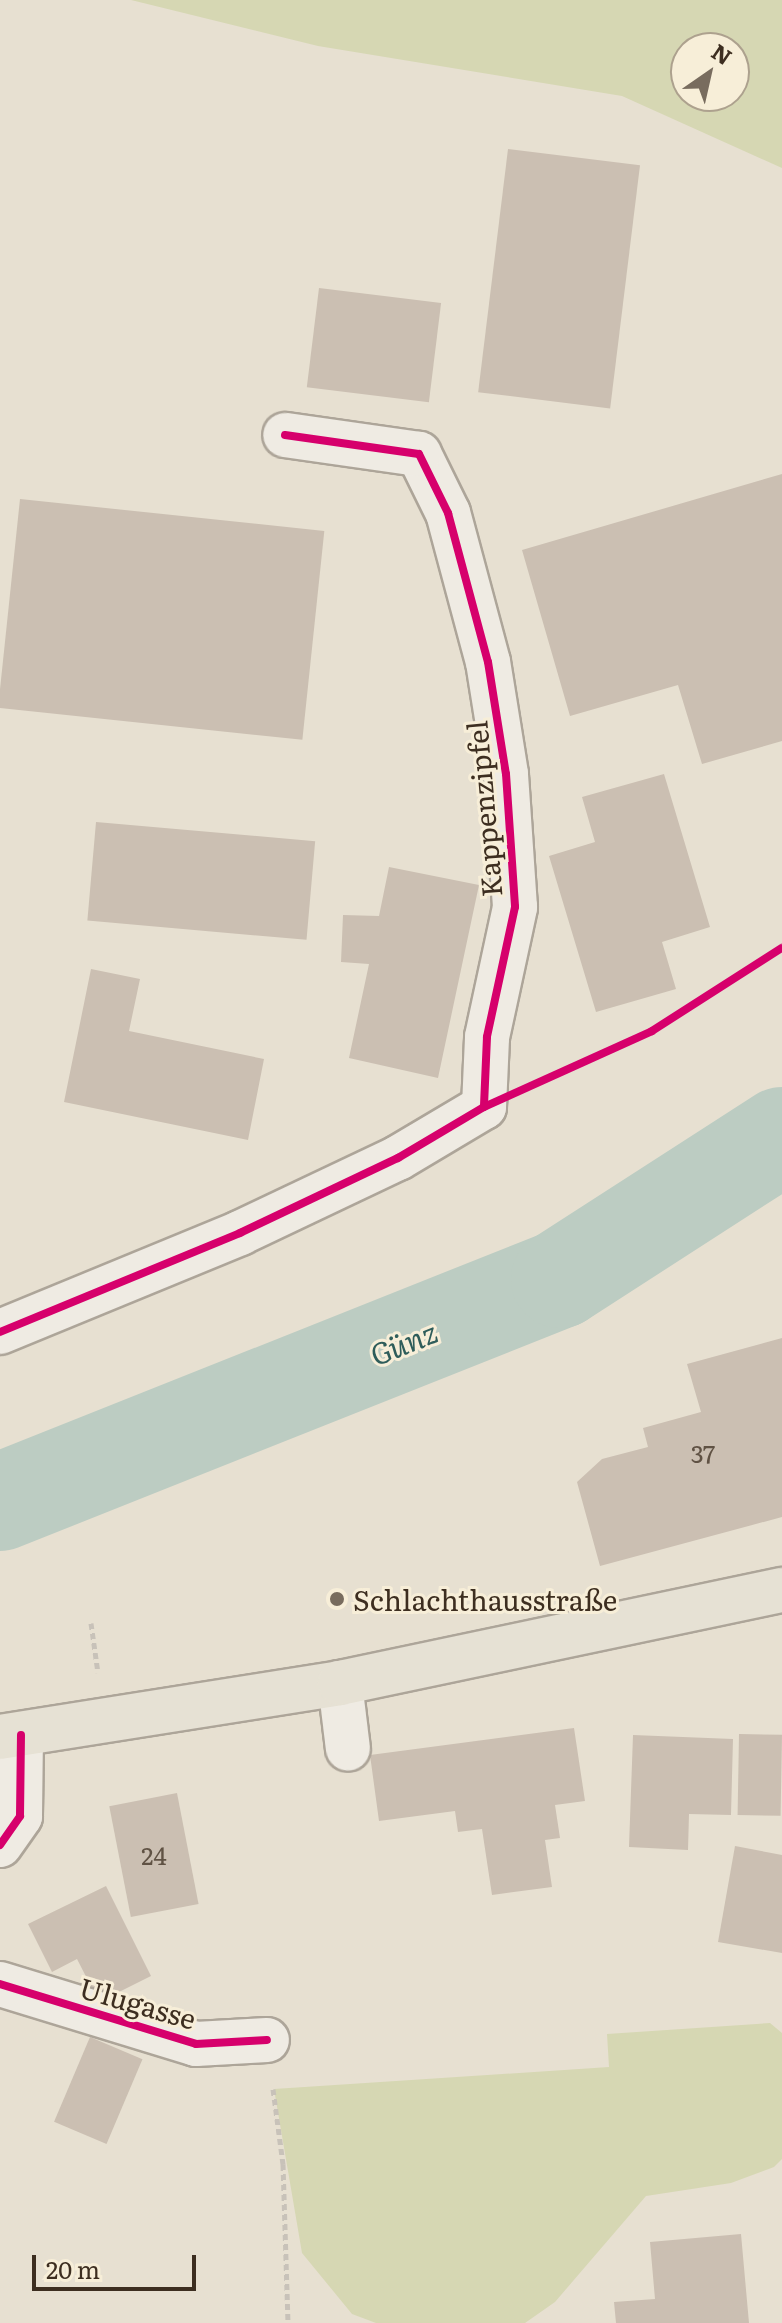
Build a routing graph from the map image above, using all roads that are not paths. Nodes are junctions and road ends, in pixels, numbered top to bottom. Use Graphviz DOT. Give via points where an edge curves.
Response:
graph roads {
  1 [pos="285,435"];
  2 [pos="0,1332"];
  3 [pos="782,1590"];
  4 [pos="340,1683"];
  5 [pos="10,1736"];
  6 [pos="348,1749"];
  7 [pos="0,1845"];
  8 [pos="0,1984"];
  9 [pos="267,2040"];
  1 -- 2 [label="street, Kappenzipfel" via="419,454 448,513 488,662 506,774 515,907 487,1037 484,1107 398,1158 240,1233"];
  3 -- 4 [label="main road"];
  4 -- 5 [label="main road"];
  4 -- 6 [label="street"];
  5 -- 7 [label="street" via="20,1816"];
  8 -- 9 [label="street, Ulugasse" via="196,2044"];
}
